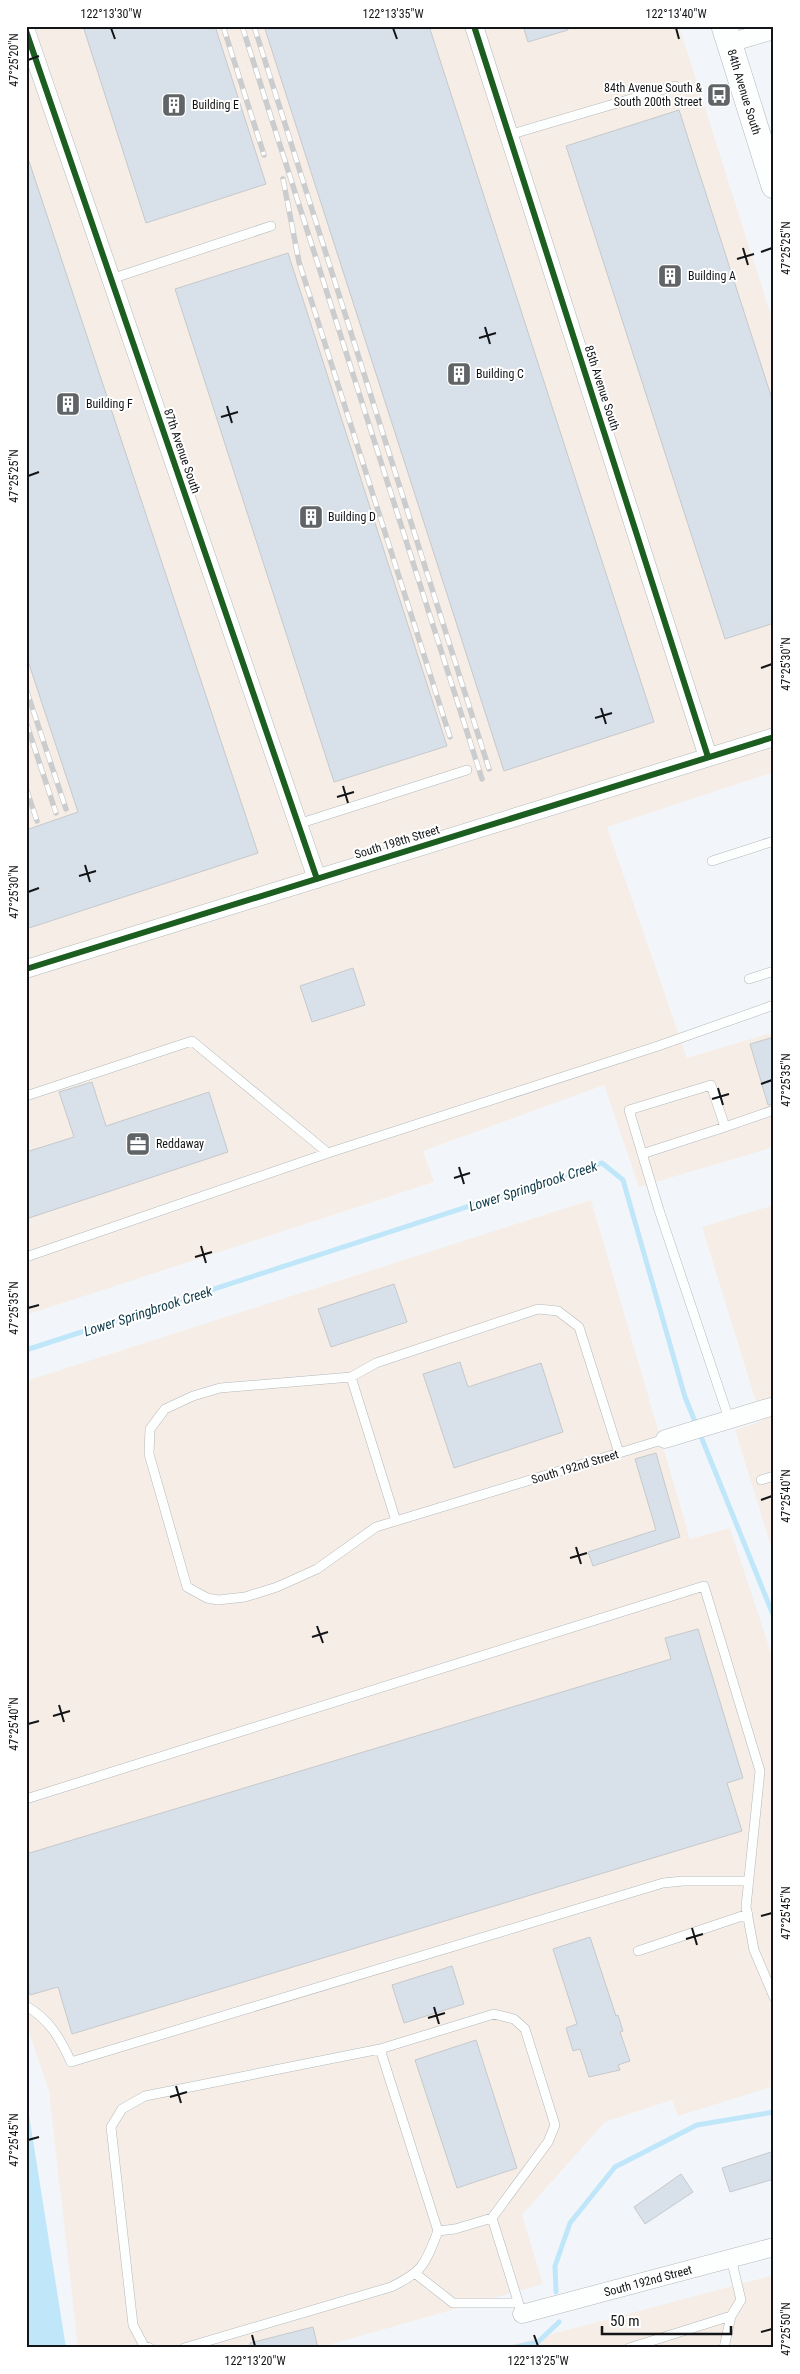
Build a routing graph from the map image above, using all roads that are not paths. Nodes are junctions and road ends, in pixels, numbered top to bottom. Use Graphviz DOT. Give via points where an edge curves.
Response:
graph roads {
  1 [pos="474,26"];
  2 [pos="774,30"];
  3 [pos="26,31"];
  4 [pos="726,34"];
  5 [pos="676,86"];
  6 [pos="509,135"];
  7 [pos="774,186"];
  8 [pos="272,226"];
  9 [pos="111,279"];
  10 [pos="774,737"];
  11 [pos="708,757"];
  12 [pos="467,770"];
  13 [pos="298,824"];
  14 [pos="774,842"];
  15 [pos="712,861"];
  16 [pos="316,879"];
  17 [pos="26,969"];
  18 [pos="774,971"];
  19 [pos="749,979"];
  20 [pos="774,1005"];
  21 [pos="26,1096"];
  22 [pos="774,1110"];
  23 [pos="725,1126"];
  24 [pos="328,1153"];
  25 [pos="642,1154"];
  26 [pos="26,1257"];
  27 [pos="351,1378"];
  28 [pos="774,1406"];
  29 [pos="723,1421"];
  30 [pos="665,1439"];
  31 [pos="618,1453"];
  32 [pos="774,1476"];
  33 [pos="761,1480"];
  34 [pos="396,1521"];
  35 [pos="26,1798"];
  36 [pos="749,1881"];
  37 [pos="748,1914"];
  38 [pos="638,1951"];
  39 [pos="774,1997"];
  40 [pos="26,2006"];
  41 [pos="380,2049"];
  42 [pos="492,2218"];
  43 [pos="438,2231"];
  44 [pos="774,2247"];
  45 [pos="731,2258"];
  46 [pos="416,2274"];
  47 [pos="520,2308"];
  48 [pos="731,2316"];
  49 [pos="150,2348"];
  50 [pos="184,2348"];
  51 [pos="629,2348"];
  52 [pos="724,2348"];
  1 -- 6 [label="street, 85th Avenue South"];
  2 -- 4 [label="street"];
  3 -- 9 [label="street, 87th Avenue South"];
  4 -- 7 [label="main road, 84th Avenue South"];
  5 -- 6 [label="lane"];
  6 -- 11 [label="street, 85th Avenue South"];
  8 -- 9 [label="lane"];
  9 -- 13 [label="street, 87th Avenue South"];
  10 -- 11 [label="street, South 198th Street"];
  11 -- 16 [label="street, South 198th Street"];
  12 -- 13 [label="lane"];
  13 -- 16 [label="street, 87th Avenue South"];
  14 -- 15 [label="lane"];
  16 -- 17 [label="street, South 198th Street"];
  18 -- 19 [label="lane"];
  20 -- 24 [label="lane"];
  21 -- 24 [label="lane" via="192,1041"];
  22 -- 23 [label="lane"];
  23 -- 25 [label="lane"];
  23 -- 25 [label="lane" via="711,1084 628,1110"];
  24 -- 26 [label="lane"];
  25 -- 29 [label="lane"];
  27 -- 31 [label="lane" via="376,1363 538,1309 558,1311 579,1327"];
  27 -- 34 [label="lane"];
  27 -- 34 [label="lane, South 192nd Street" via="220,1388 165,1409 150,1429 149,1454 187,1587 218,1600 245,1597 278,1587 317,1569 376,1527"];
  28 -- 29 [label="street, South 192nd Street"];
  29 -- 30 [label="street, South 192nd Street"];
  30 -- 31 [label="lane, South 192nd Street"];
  31 -- 34 [label="lane, South 192nd Street"];
  32 -- 33 [label="lane"];
  35 -- 36 [label="lane" via="704,1586 760,1771"];
  36 -- 37 [label="lane"];
  36 -- 40 [label="lane" via="663,1883 71,2062 48,2021"];
  37 -- 38 [label="lane"];
  37 -- 39 [label="lane" via="754,1950"];
  41 -- 42 [label="lane" via="494,2014 514,2019 525,2029 554,2125 548,2142"];
  41 -- 43 [label="lane"];
  41 -- 49 [label="lane" via="145,2096 122,2109 111,2127 133,2325 144,2346"];
  42 -- 43 [label="lane"];
  42 -- 47 [label="lane"];
  43 -- 46 [label="lane" via="425,2264"];
  44 -- 45 [label="street, South 192nd Street"];
  45 -- 47 [label="street, South 192nd Street"];
  45 -- 48 [label="lane" via="741,2300"];
  46 -- 47 [label="lane" via="453,2303"];
  46 -- 50 [label="lane" via="391,2287"];
  48 -- 51 [label="lane"];
  48 -- 52 [label="lane"];
}
